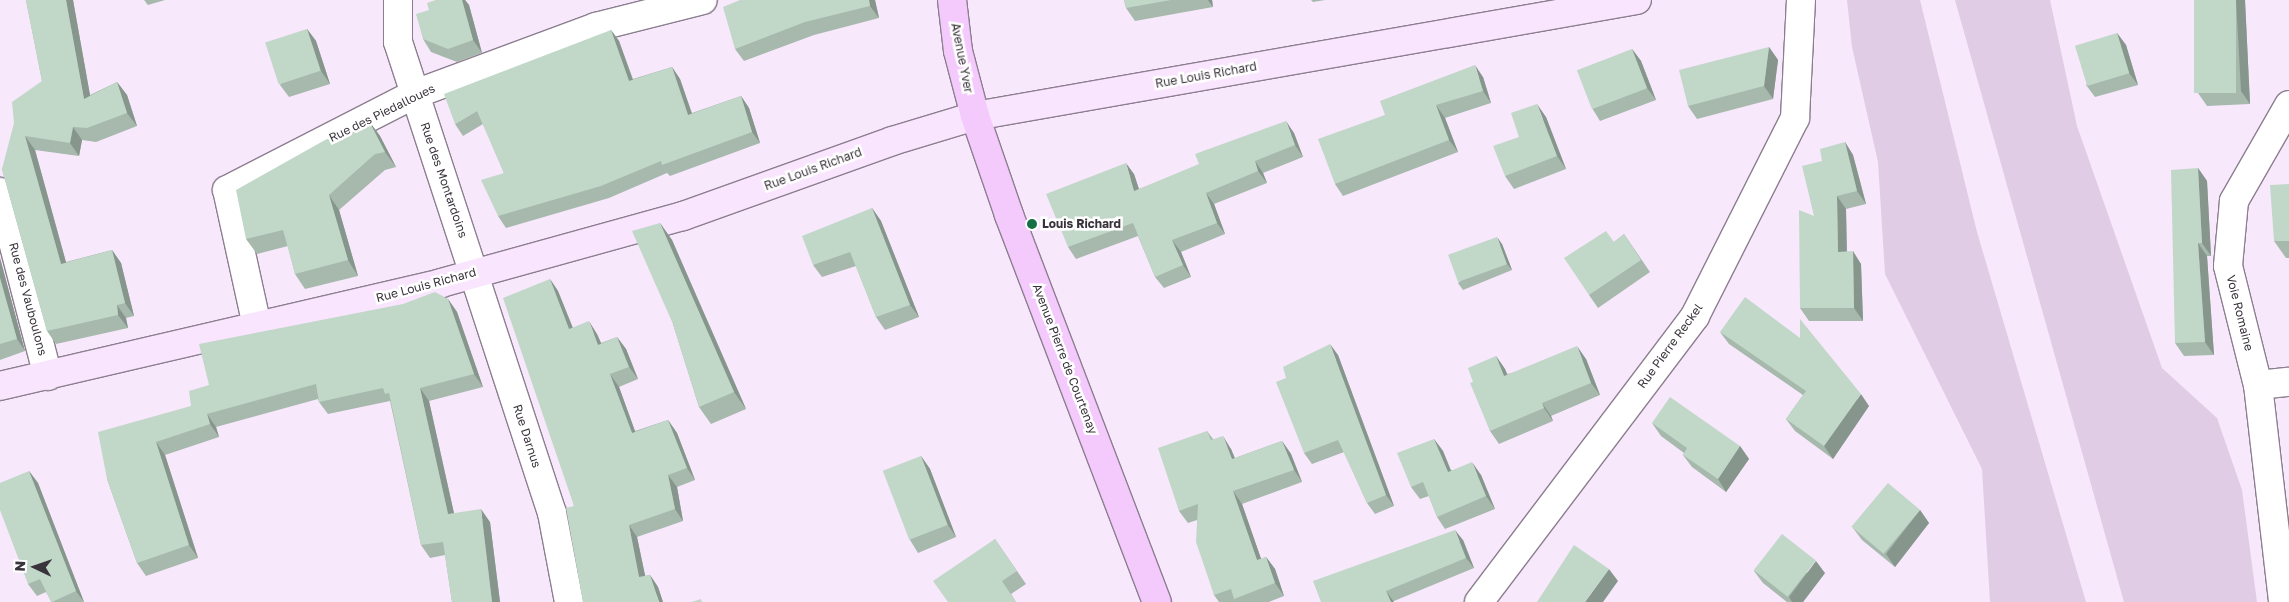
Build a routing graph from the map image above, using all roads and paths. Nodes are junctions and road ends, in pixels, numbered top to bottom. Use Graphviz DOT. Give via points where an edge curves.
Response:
graph roads {
  1 [pos="398,0"];
  2 [pos="704,0"];
  3 [pos="952,0"];
  4 [pos="1637,0"];
  5 [pos="1801,0"];
  6 [pos="416,94"];
  7 [pos="2289,106"];
  8 [pos="974,116"];
  9 [pos="0,193"];
  10 [pos="476,272"];
  11 [pos="257,326"];
  12 [pos="48,376"];
  13 [pos="2289,382"];
  14 [pos="2258,385"];
  15 [pos="0,386"];
  16 [pos="569,602"];
  17 [pos="1157,602"];
  18 [pos="1479,602"];
  19 [pos="2283,602"];
  1 -- 6 [label="street, Rue des Montardoins" via="398,42"];
  2 -- 6 [label="street, Rue des Piedalloues" via="596,27"];
  3 -- 8 [label="main road, Avenue Yver" via="958,51"];
  4 -- 8 [label="main road, Rue Louis Richard"];
  5 -- 18 [label="street, Rue Pierre Reckel" via="1795,118 1695,316"];
  6 -- 10 [label="street, Rue des Montardoins"];
  6 -- 11 [label="street, Rue des Piedalloues" via="227,190"];
  7 -- 14 [label="street, Voie Romaine" via="2234,201 2228,266"];
  8 -- 10 [label="main road, Rue Louis Richard" via="892,141 683,216"];
  8 -- 17 [label="main road, Avenue Pierre de Courtenay"];
  9 -- 12 [label="street, Rue des Vauboulons"];
  10 -- 11 [label="main road, Rue Louis Richard"];
  10 -- 16 [label="street, Rue Darnus" via="552,513"];
  11 -- 12 [label="main road, Rue Louis Richard"];
  12 -- 15 [label="main road, Rue Louis Richard"];
  13 -- 14 [label="street"];
  14 -- 19 [label="street, Voie Romaine"];
}
